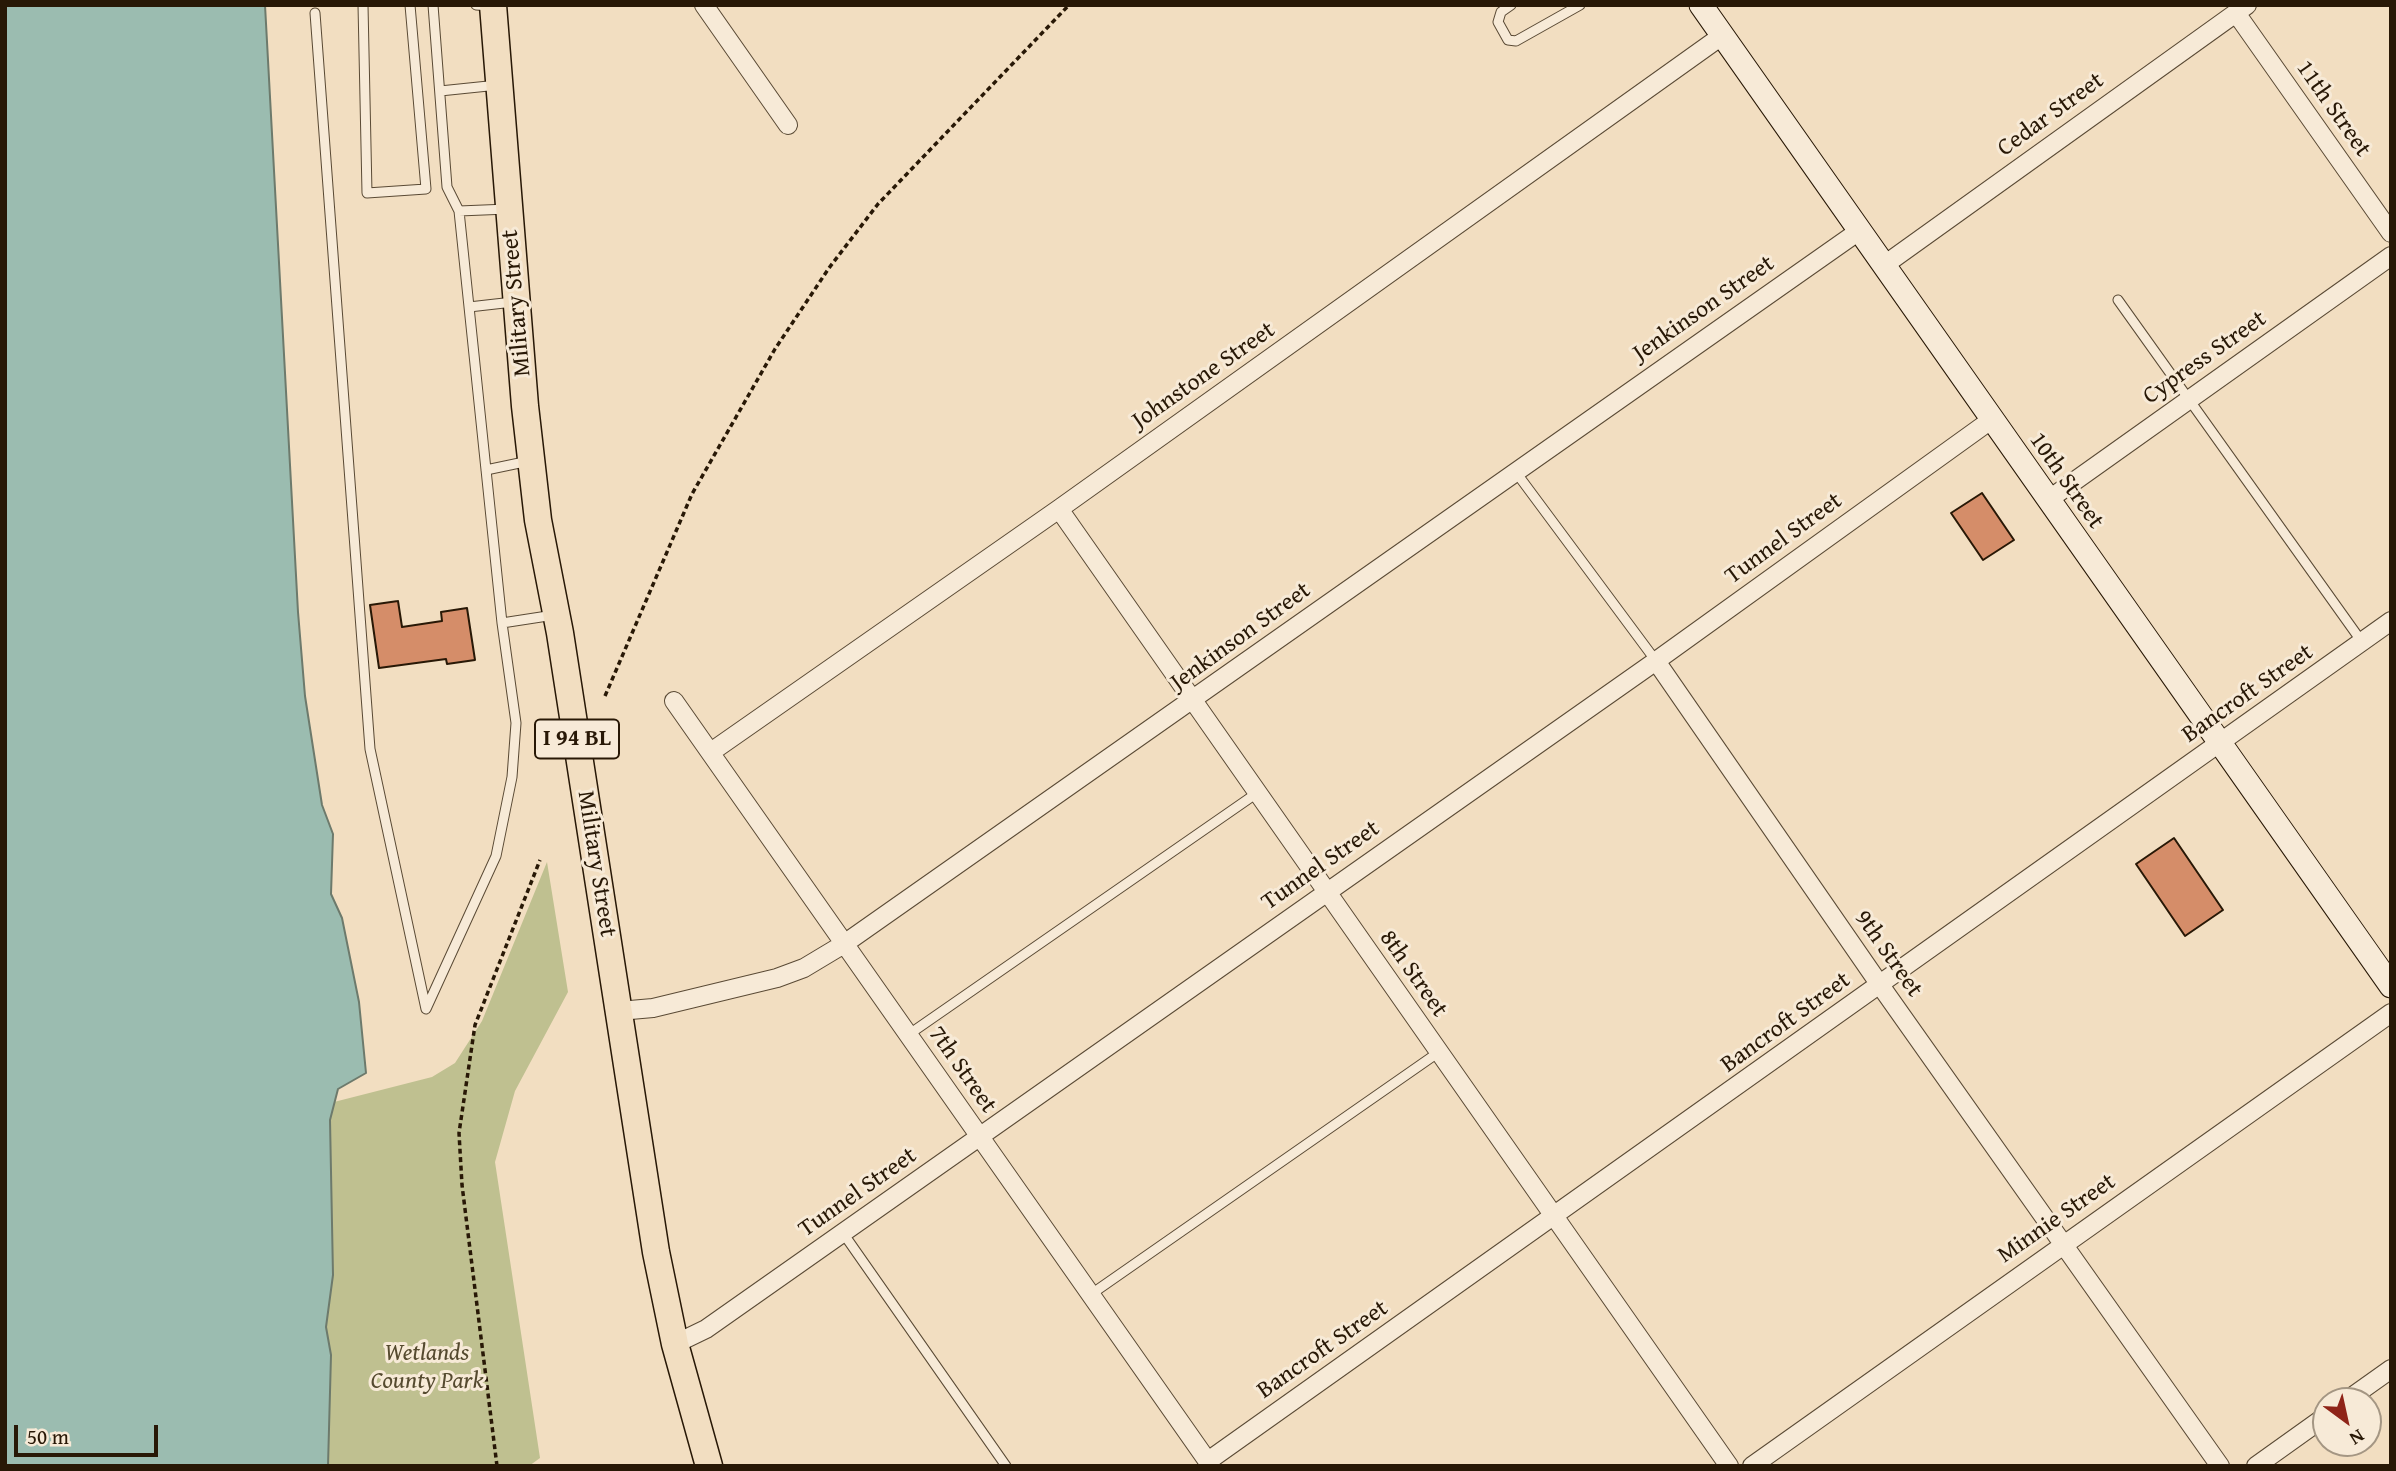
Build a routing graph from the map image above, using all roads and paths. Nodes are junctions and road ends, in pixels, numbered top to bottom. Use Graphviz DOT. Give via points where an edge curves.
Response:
graph roads {
  1 [pos="363,5"];
  2 [pos="410,5"];
  3 [pos="433,5"];
  4 [pos="476,5"];
  5 [pos="493,5"];
  6 [pos="704,5"];
  7 [pos="1069,5"];
  8 [pos="1511,5"];
  9 [pos="1580,5"];
  10 [pos="1701,5"];
  11 [pos="2242,9"];
  12 [pos="315,13"];
  13 [pos="1723,35"];
  14 [pos="499,85"];
  15 [pos="440,91"];
  16 [pos="788,125"];
  17 [pos="509,209"];
  18 [pos="459,211"];
  19 [pos="1859,231"];
  20 [pos="2391,233"];
  21 [pos="2391,257"];
  22 [pos="1883,265"];
  23 [pos="2118,300"];
  24 [pos="517,302"];
  25 [pos="469,307"];
  26 [pos="2189,400"];
  27 [pos="1991,420"];
  28 [pos="530,461"];
  29 [pos="486,470"];
  30 [pos="1515,471"];
  31 [pos="2048,500"];
  32 [pos="1059,509"];
  33 [pos="556,614"];
  34 [pos="2391,621"];
  35 [pos="502,623"];
  36 [pos="2362,642"];
  37 [pos="1656,661"];
  38 [pos="606,696"];
  39 [pos="674,701"];
  40 [pos="1194,701"];
  41 [pos="2220,744"];
  42 [pos="710,752"];
  43 [pos="1258,793"];
  44 [pos="540,860"];
  45 [pos="1325,892"];
  46 [pos="844,944"];
  47 [pos="1880,985"];
  48 [pos="2391,986"];
  49 [pos="620,1011"];
  50 [pos="2391,1013"];
  51 [pos="908,1035"];
  52 [pos="1438,1052"];
  53 [pos="979,1137"];
  54 [pos="1555,1217"];
  55 [pos="843,1233"];
  56 [pos="2064,1245"];
  57 [pos="1090,1295"];
  58 [pos="675,1344"];
  59 [pos="2391,1369"];
  60 [pos="2366,1387"];
  61 [pos="2312,1426"];
  62 [pos="1209,1464"];
  63 [pos="497,1466"];
  64 [pos="709,1466"];
  65 [pos="1006,1466"];
  66 [pos="1729,1466"];
  67 [pos="1752,1466"];
  68 [pos="2220,1466"];
  69 [pos="2256,1466"];
  1 -- 2 [label="lane" via="367,193 426,189"];
  3 -- 15 [label="lane"];
  4 -- 5 [label="lane"];
  5 -- 14 [label="main road, Military Street / I 94 BL"];
  6 -- 16 [label="street"];
  7 -- 38 [label="path" via="878,204 821,279 767,361 692,494"];
  8 -- 9 [label="lane" via="1501,12 1498,22 1508,40 1516,41"];
  10 -- 13 [label="street, 10th Street"];
  11 -- 20 [label="street, 11th Street"];
  11 -- 22 [label="street, Cedar Street"];
  12 -- 35 [label="lane" via="370,749 426,1009 496,856 512,776 516,723"];
  13 -- 19 [label="street, 10th Street"];
  13 -- 32 [label="street, Johnstone Street"];
  14 -- 15 [label="lane"];
  14 -- 17 [label="main road, Military Street / I 94 BL"];
  15 -- 18 [label="lane" via="447,187"];
  17 -- 18 [label="lane"];
  17 -- 24 [label="main road, Military Street / I 94 BL"];
  18 -- 25 [label="lane"];
  19 -- 22 [label="street, 10th Street"];
  19 -- 30 [label="street, Jenkinson Street"];
  21 -- 26 [label="street, Cypress Street"];
  22 -- 27 [label="street, 10th Street"];
  23 -- 26 [label="lane"];
  24 -- 25 [label="lane"];
  24 -- 28 [label="main road, Military Street / I 94 BL"];
  25 -- 29 [label="lane"];
  26 -- 31 [label="street, Cypress Street"];
  26 -- 36 [label="lane"];
  27 -- 31 [label="street, 10th Street"];
  27 -- 37 [label="street, Tunnel Street"];
  28 -- 29 [label="lane"];
  28 -- 33 [label="main road, Military Street / I 94 BL"];
  29 -- 35 [label="lane"];
  30 -- 37 [label="lane, 9th Street"];
  30 -- 40 [label="street, Jenkinson Street"];
  31 -- 41 [label="street, 10th Street"];
  32 -- 40 [label="street, 8th Street"];
  32 -- 42 [label="street, Johnstone Street"];
  33 -- 35 [label="lane"];
  33 -- 49 [label="main road, Military Street / I 94 BL"];
  34 -- 36 [label="street, Bancroft Street"];
  36 -- 41 [label="street, Bancroft Street"];
  37 -- 45 [label="street, Tunnel Street"];
  37 -- 47 [label="street, 9th Street"];
  39 -- 42 [label="street, 7th Street"];
  40 -- 43 [label="street, 8th Street"];
  40 -- 46 [label="street, Jenkinson Street"];
  41 -- 47 [label="street, Bancroft Street"];
  41 -- 48 [label="street, 10th Street"];
  42 -- 46 [label="street, 7th Street"];
  43 -- 45 [label="street, 8th Street"];
  43 -- 51 [label="lane"];
  44 -- 63 [label="path" via="475,1025 459,1133"];
  45 -- 52 [label="street, 8th Street"];
  45 -- 53 [label="street, Tunnel Street"];
  46 -- 49 [label="street, Jenkinson Street" via="777,978 653,1008"];
  46 -- 51 [label="street, 7th Street"];
  47 -- 54 [label="street, Bancroft Street"];
  47 -- 56 [label="street, 9th Street"];
  49 -- 58 [label="main road, Military Street / I 94 BL" via="656,1252"];
  50 -- 56 [label="street, Minnie Street"];
  51 -- 53 [label="street, 7th Street"];
  52 -- 54 [label="street, 8th Street"];
  52 -- 57 [label="lane"];
  53 -- 55 [label="street, Tunnel Street"];
  53 -- 57 [label="street, 7th Street"];
  54 -- 62 [label="street, Bancroft Street"];
  54 -- 66 [label="street, 8th Street"];
  55 -- 58 [label="street, Tunnel Street" via="703,1331"];
  55 -- 65 [label="lane"];
  56 -- 67 [label="street, Minnie Street"];
  56 -- 68 [label="street, 9th Street"];
  57 -- 62 [label="street, 7th Street"];
  58 -- 64 [label="main road, Military Street / I 94 BL"];
  59 -- 60 [label="street"];
  61 -- 69 [label="street"];
}
